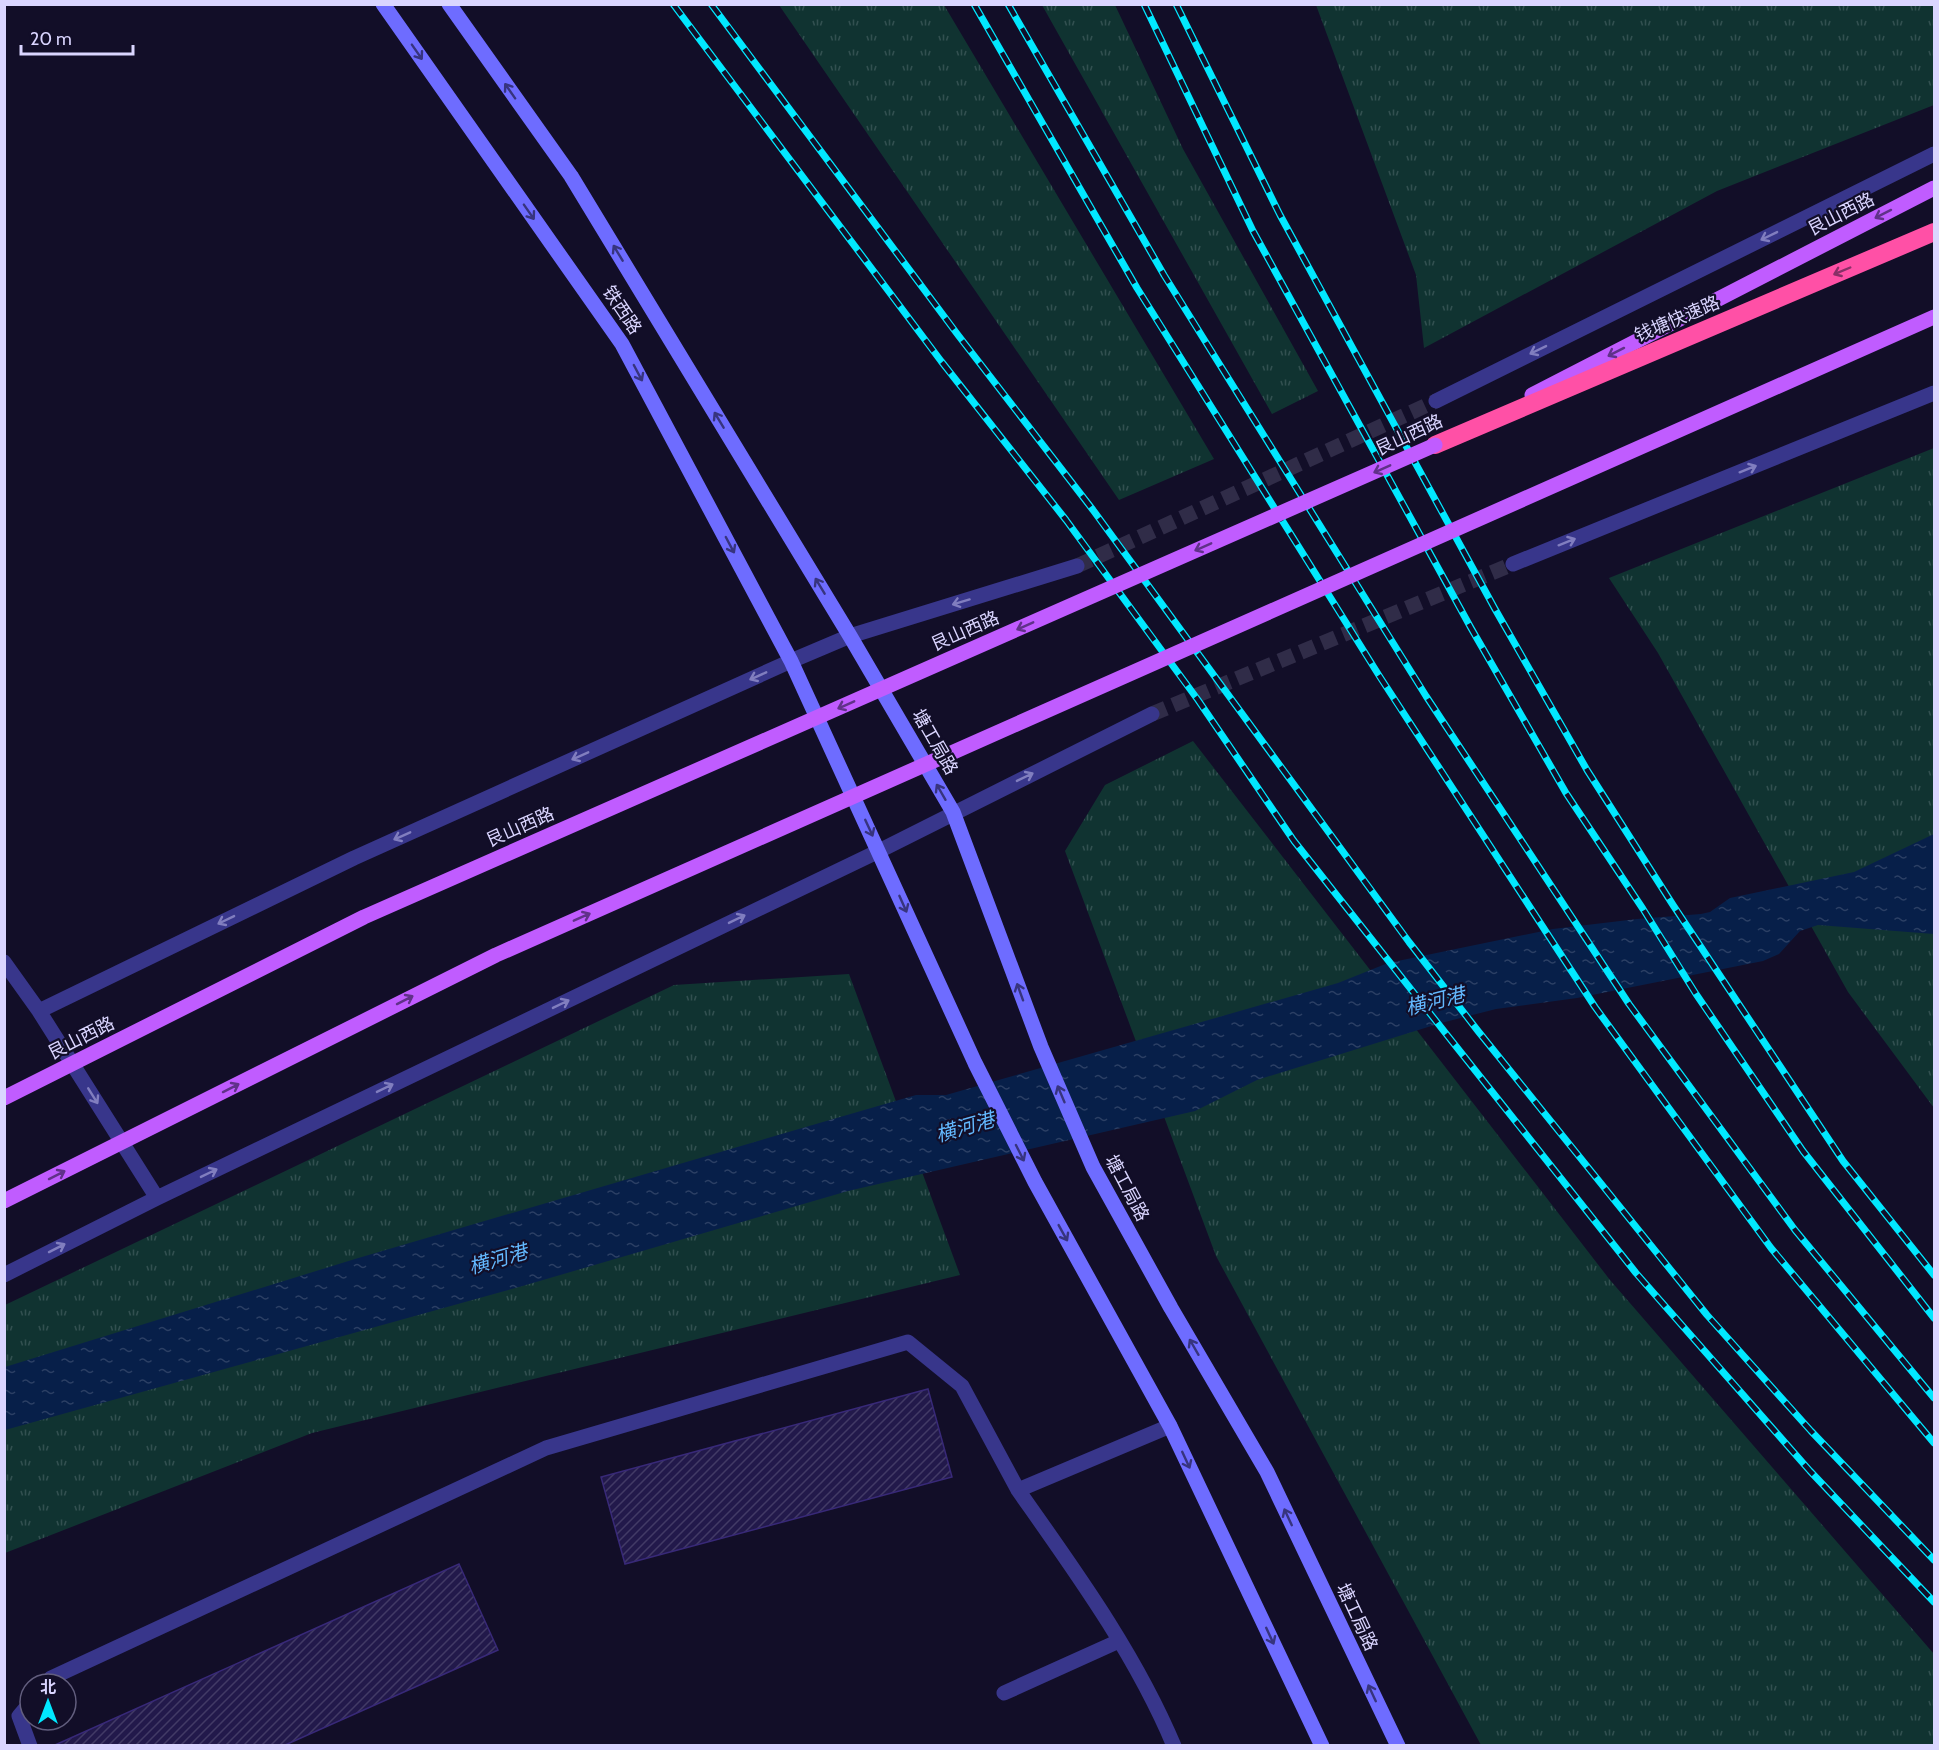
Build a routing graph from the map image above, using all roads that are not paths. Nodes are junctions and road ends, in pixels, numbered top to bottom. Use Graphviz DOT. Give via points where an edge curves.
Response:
graph roads {
  1 [pos="383,4"];
  2 [pos="449,4"];
  3 [pos="1935,154"];
  4 [pos="1935,188"];
  5 [pos="1935,232"];
  6 [pos="1935,317"];
  7 [pos="1935,393"];
  8 [pos="1436,401"];
  9 [pos="1435,445"];
  10 [pos="1513,564"];
  11 [pos="1077,566"];
  12 [pos="850,636"];
  13 [pos="791,661"];
  14 [pos="1152,714"];
  15 [pos="953,812"];
  16 [pos="879,851"];
  17 [pos="4,962"];
  18 [pos="39,1011"];
  19 [pos="4,1098"];
  20 [pos="157,1198"];
  21 [pos="4,1201"];
  22 [pos="4,1275"];
  23 [pos="1170,1426"];
  24 [pos="1018,1490"];
  25 [pos="1119,1641"];
  26 [pos="64,1672"];
  27 [pos="1004,1693"];
  28 [pos="1174,1746"];
  29 [pos="1322,1746"];
  30 [pos="1398,1746"];
  1 -- 13 [label="main road, 铁西路, one-way" via="622,344"];
  12 -- 2 [label="main road, 铁西路, one-way" via="571,176"];
  3 -- 8 [label="street, 艮山西路, one-way"];
  4 -- 9 [label="main road, 艮山西路, one-way"];
  5 -- 9 [label="highway, 钱塘快速路, one-way"];
  21 -- 6 [label="main road, one-way, bridge" via="496,955"];
  10 -- 7 [label="street, one-way"];
  9 -- 19 [label="main road, 艮山西路, one-way, bridge" via="363,917"];
  11 -- 12 [label="street, 艮山西路, one-way"];
  12 -- 13 [label="street, 艮山西路"];
  15 -- 12 [label="main road, 塘工局路, one-way"];
  13 -- 16 [label="main road, one-way"];
  13 -- 18 [label="street, 艮山西路, one-way" via="354,858"];
  15 -- 14 [label="street, one-way"];
  15 -- 16 [label="street"];
  30 -- 15 [label="main road, 塘工局路, one-way" via="1267,1472 1093,1167 1041,1047"];
  20 -- 16 [label="street, one-way"];
  16 -- 23 [label="main road, one-way" via="975,1063 1035,1182"];
  17 -- 18 [label="street"];
  18 -- 20 [label="street, one-way"];
  22 -- 20 [label="street, one-way"];
  23 -- 24 [label="street"];
  23 -- 29 [label="main road, one-way"];
  24 -- 25 [label="street"];
  24 -- 26 [label="street" via="962,1386 908,1342 546,1448"];
  25 -- 27 [label="street"];
  25 -- 28 [label="street" via="1155,1700"];
}
